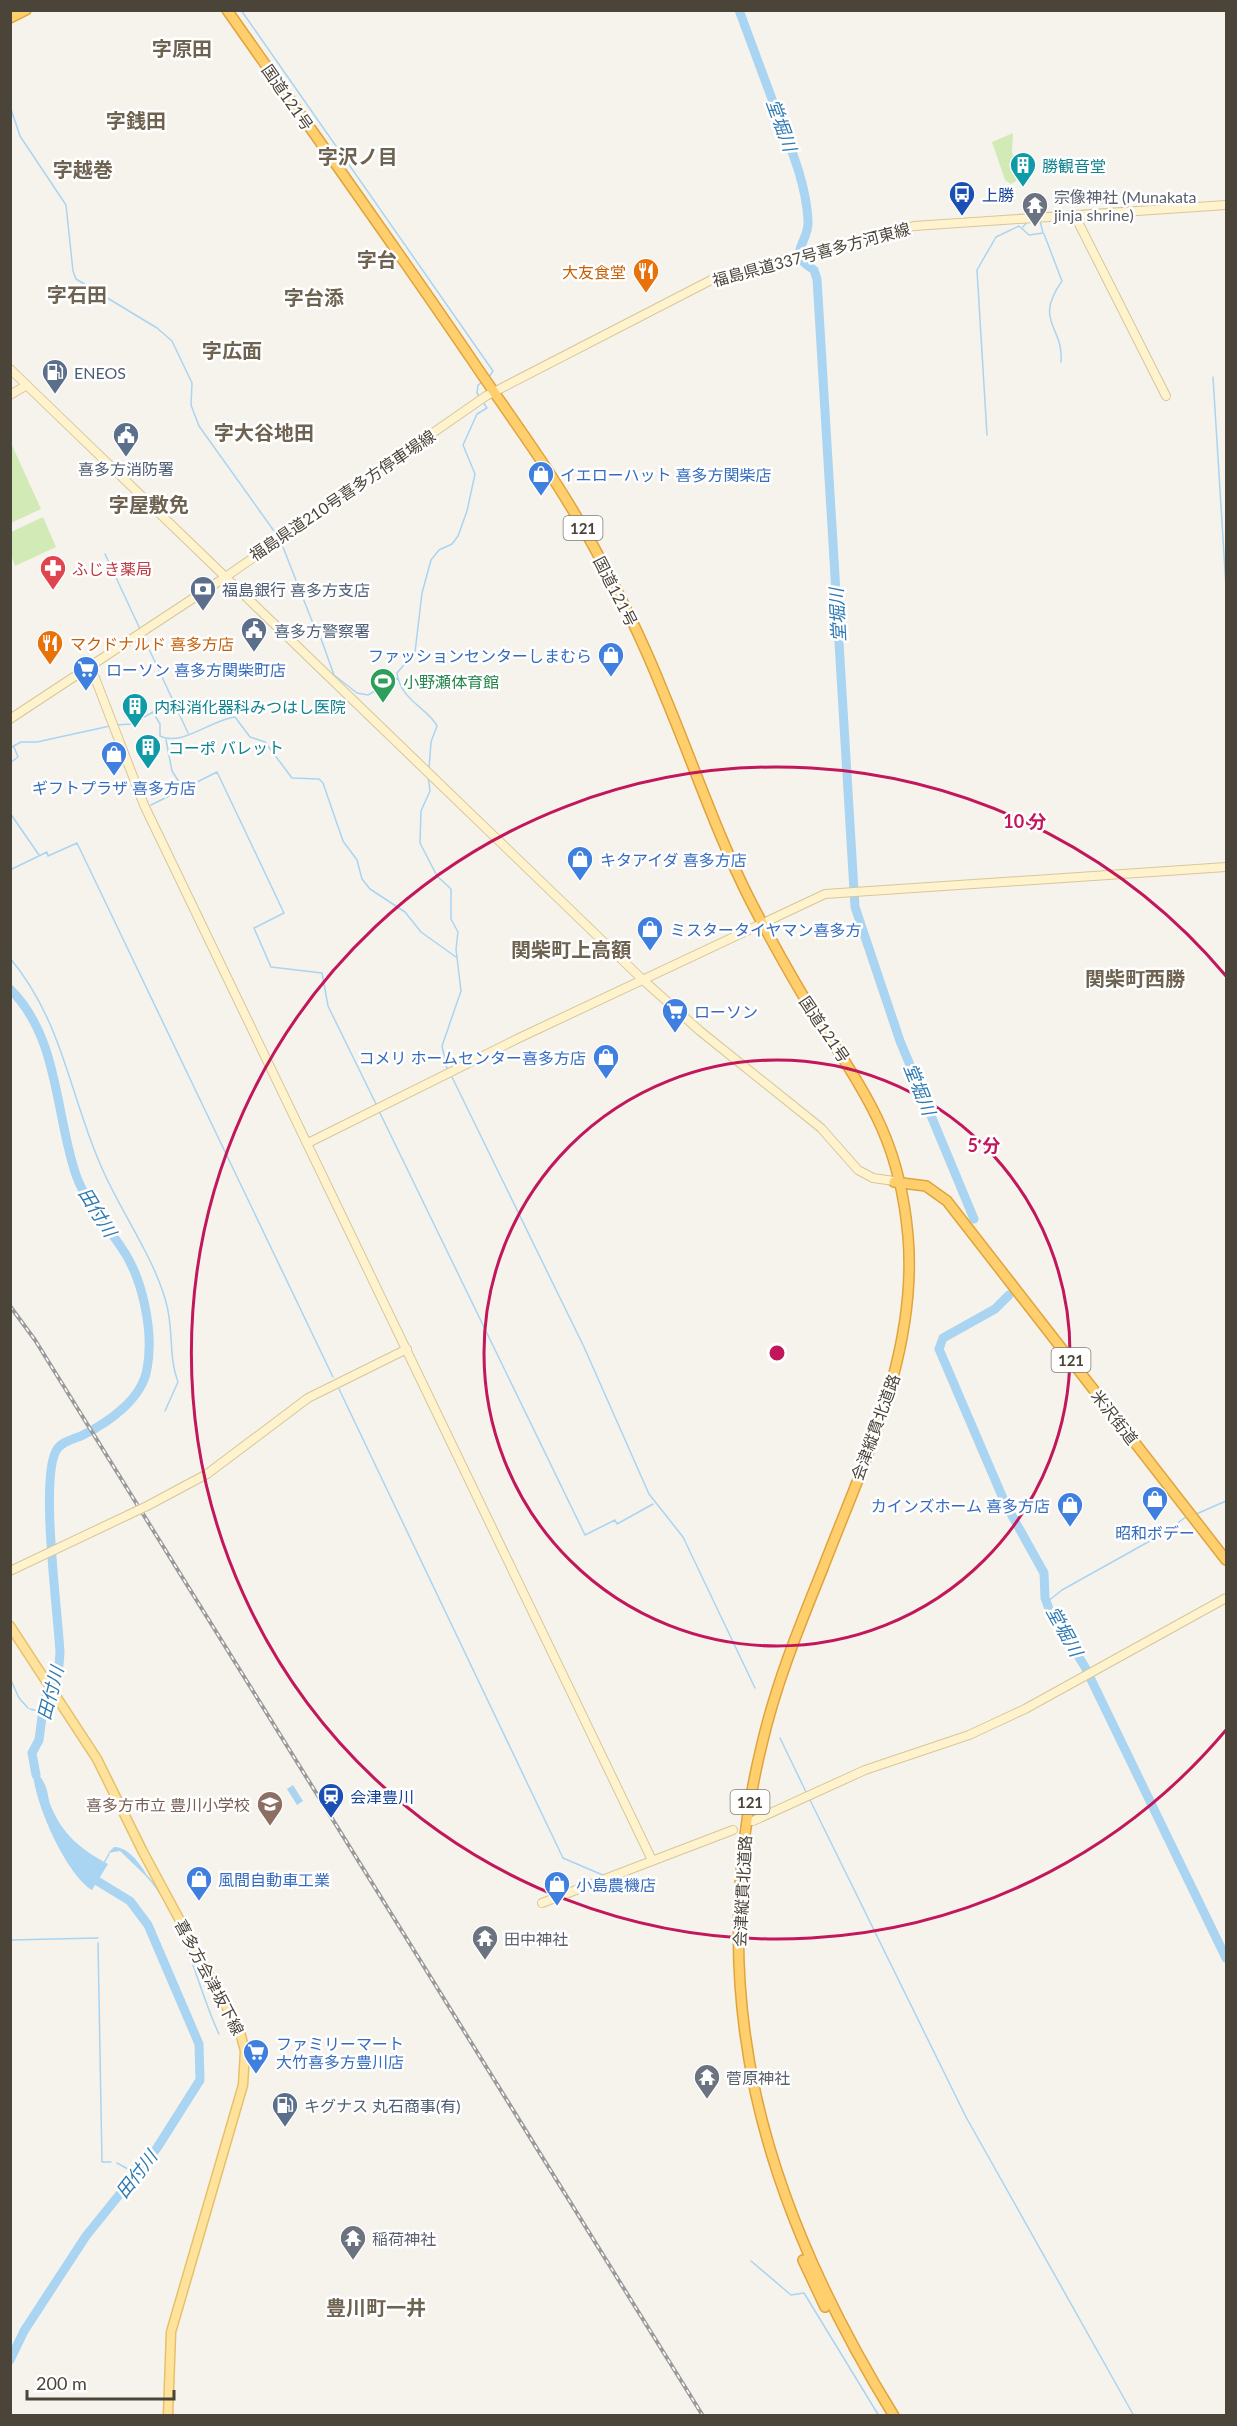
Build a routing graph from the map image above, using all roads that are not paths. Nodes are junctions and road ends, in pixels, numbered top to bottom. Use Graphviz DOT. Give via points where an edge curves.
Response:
graph roads {
  1 [pos="26,10"];
  2 [pos="227,10"];
  3 [pos="10,18"];
  4 [pos="1227,205"];
  5 [pos="1075,216"];
  6 [pos="10,369"];
  7 [pos="27,385"];
  8 [pos="494,392"];
  9 [pos="10,395"];
  10 [pos="1166,396"];
  11 [pos="224,578"];
  12 [pos="90,665"];
  13 [pos="10,719"];
  14 [pos="1227,867"];
  15 [pos="762,923"];
  16 [pos="642,979"];
  17 [pos="862,1088"];
  18 [pos="308,1143"];
  19 [pos="897,1181"];
  20 [pos="407,1349"];
  21 [pos="1227,1560"];
  22 [pos="10,1571"];
  23 [pos="1227,1598"];
  24 [pos="10,1626"];
  25 [pos="753,1821"];
  26 [pos="733,1830"];
  27 [pos="652,1860"];
  28 [pos="542,1903"];
  29 [pos="168,2415"];
  30 [pos="887,2415"];
  31 [pos="894,2415"];
  1 -- 3 [label="highway"];
  2 -- 8 [label="highway, 国道121号 / 121"];
  4 -- 5 [label="street, 福島県道337号喜多方河東線"];
  5 -- 8 [label="street, 福島県道337号喜多方河東線" via="903,227 730,273"];
  5 -- 10 [label="street"];
  6 -- 7 [label="street"];
  7 -- 9 [label="street"];
  7 -- 11 [label="street"];
  8 -- 11 [label="street, 福島県道210号喜多方停車場線"];
  8 -- 15 [label="highway, 国道121号 / 121" via="571,508 615,588"];
  11 -- 12 [label="street, 福島県道210号喜多方停車場線"];
  11 -- 16 [label="street"];
  12 -- 13 [label="street, 福島県道210号喜多方停車場線"];
  12 -- 18 [label="street" via="144,805"];
  14 -- 15 [label="street" via="825,894"];
  15 -- 16 [label="street"];
  15 -- 17 [label="highway, 国道121号 / 121"];
  16 -- 18 [label="street"];
  16 -- 19 [label="street" via="708,1038 821,1128 858,1170 873,1178"];
  17 -- 19 [label="highway, 国道121号 / 121"];
  17 -- 19 [label="highway, 国道121号 / 121" via="883,1125"];
  18 -- 20 [label="street"];
  19 -- 21 [label="highway, 米沢街道 / 121" via="926,1186 947,1201"];
  19 -- 30 [label="highway, 会津縦貫北道路 / 121" via="904,1263 897,1340 881,1398 766,1705 745,1805 734,1916 740,2036 767,2162 816,2290"];
  19 -- 31 [label="highway, 会津縦貫北道路 / 121" via="910,1263 902,1344 886,1401 793,1645 762,1742 744,1839 738,1949 750,2066 759,2117 778,2181 830,2304"];
  20 -- 22 [label="street, bridge" via="308,1398 207,1474"];
  20 -- 27 [label="street"];
  23 -- 25 [label="street" via="1088,1676 969,1735 865,1770"];
  24 -- 29 [label="main road, 喜多方会津坂下線" via="102,1768 240,2032 245,2051 243,2085 234,2121 171,2332"];
  26 -- 27 [label="street"];
  27 -- 28 [label="street"];
}
